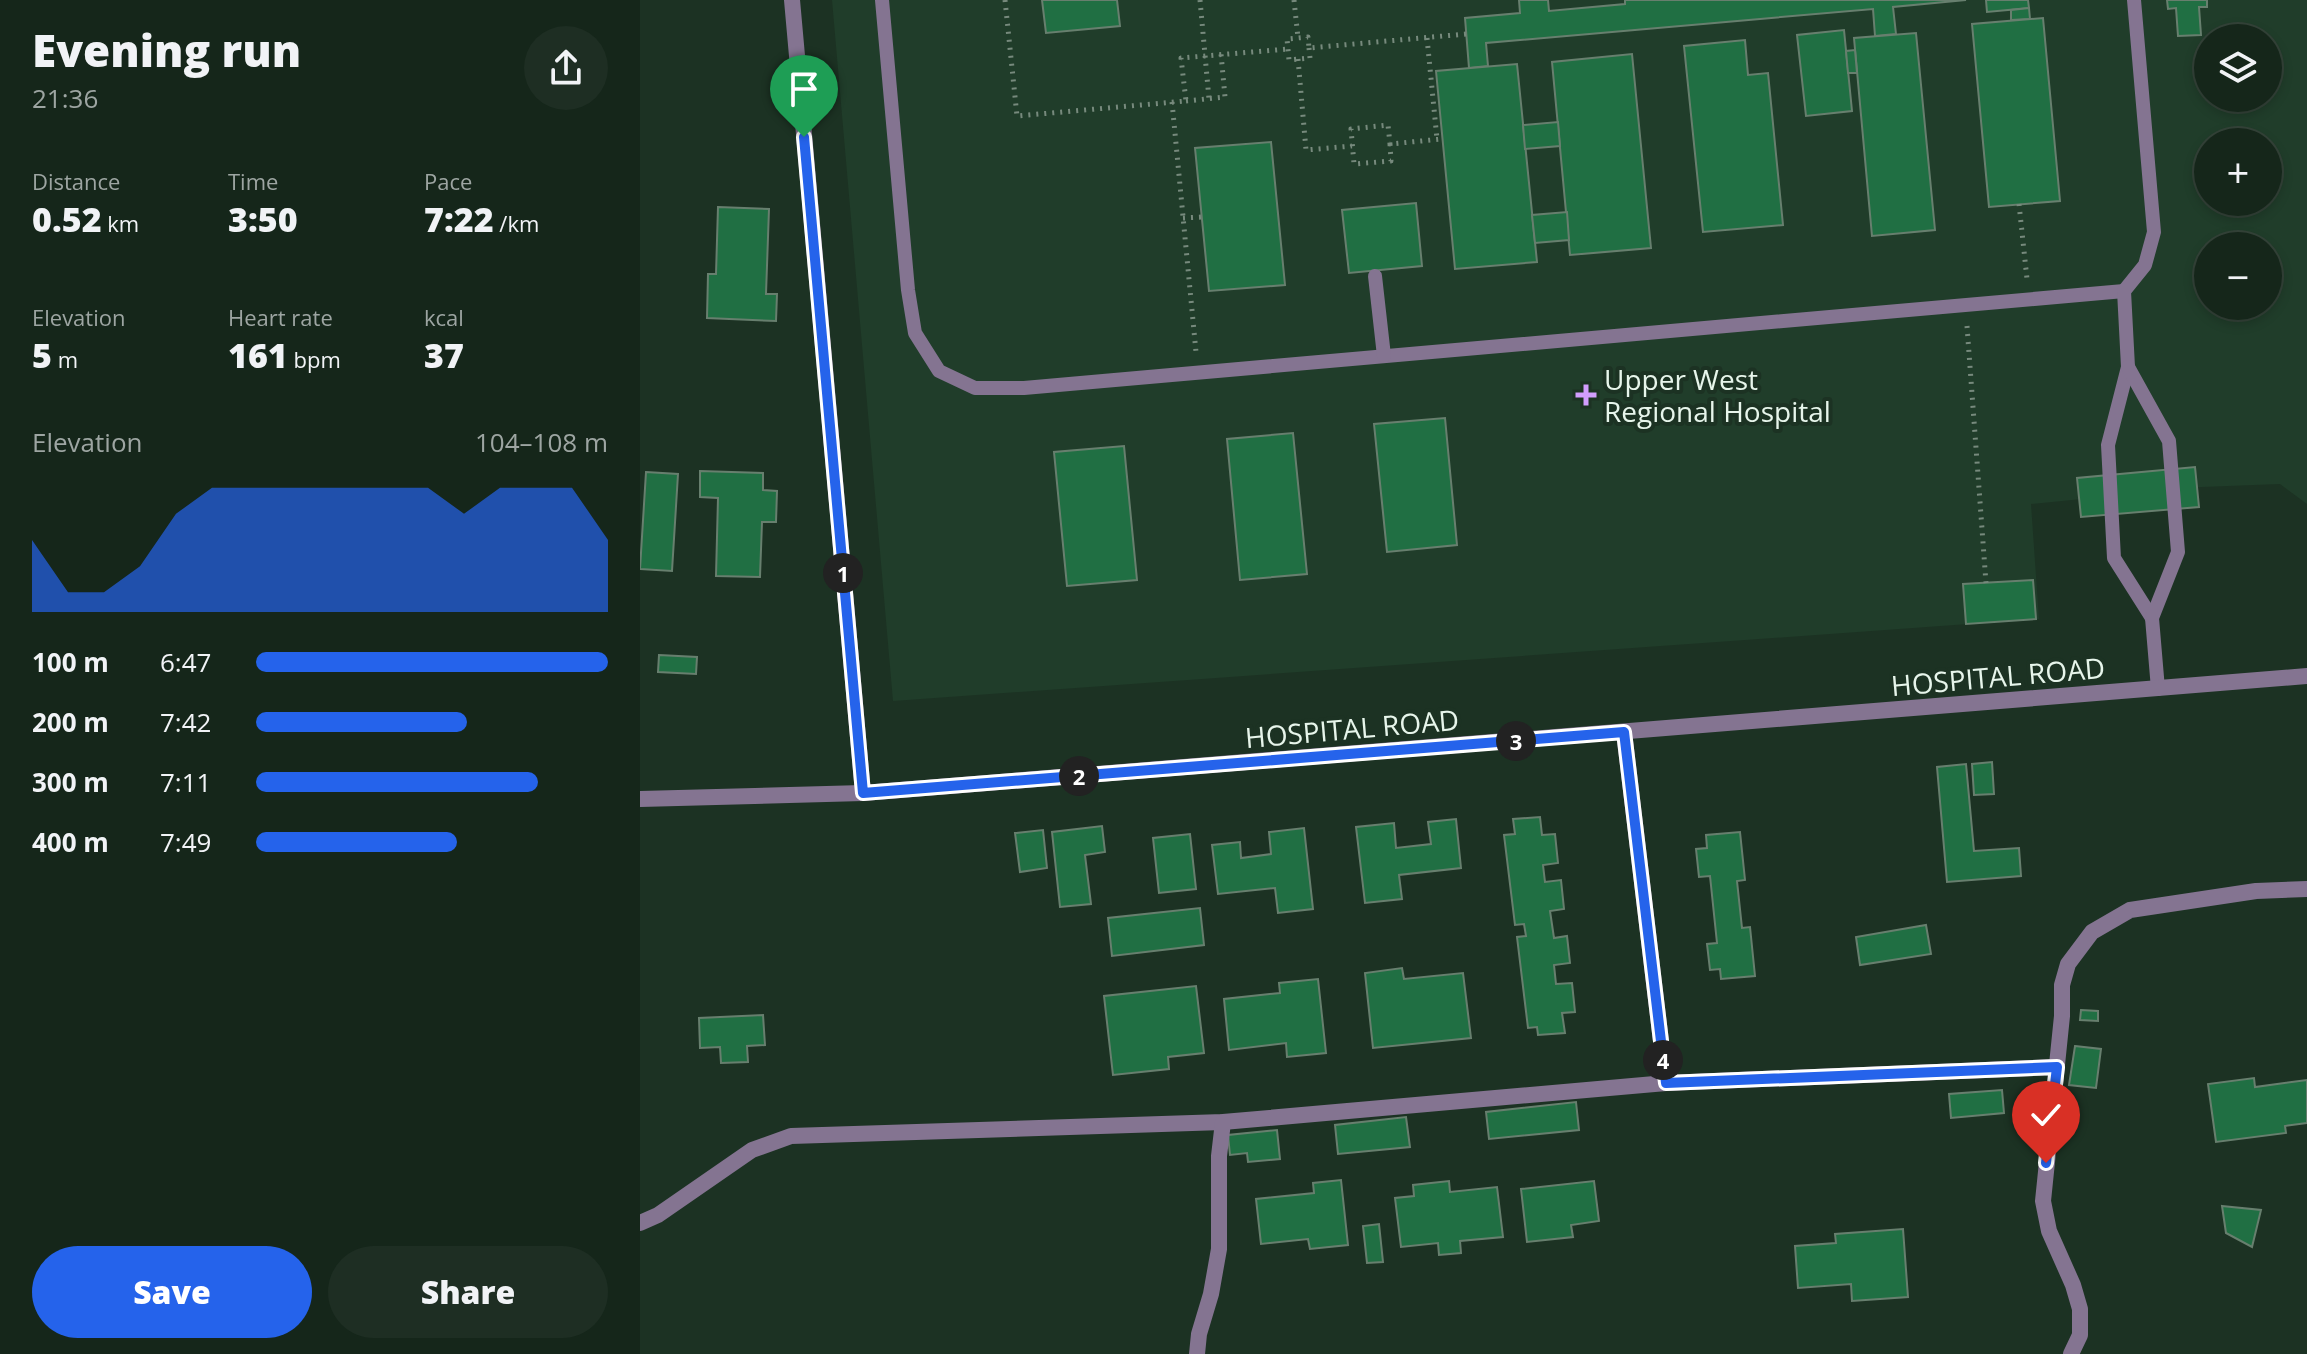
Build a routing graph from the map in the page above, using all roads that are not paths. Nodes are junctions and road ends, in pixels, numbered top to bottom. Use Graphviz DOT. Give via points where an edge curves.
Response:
graph roads {
  1 [pos="792,0"];
  2 [pos="882,0"];
  3 [pos="2134,0"];
  4 [pos="1375,276"];
  5 [pos="2124,291"];
  6 [pos="1384,356"];
  7 [pos="2128,367"];
  8 [pos="2152,618"];
  9 [pos="2307,676"];
  10 [pos="2158,689"];
  11 [pos="1624,732"];
  12 [pos="863,793"];
  13 [pos="640,799"];
  14 [pos="2307,889"];
  15 [pos="2057,1067"];
  16 [pos="1666,1083"];
  17 [pos="1223,1122"];
  18 [pos="640,1223"];
  19 [pos="1197,1354"];
  20 [pos="2071,1354"];
  1 -- 12 [label="street"];
  2 -- 6 [label="lane" via="908,290 915,333 939,371 975,388 1024,388"];
  3 -- 5 [label="lane" via="2154,232 2145,265"];
  4 -- 6 [label="lane"];
  5 -- 6 [label="lane"];
  5 -- 7 [label="lane"];
  7 -- 8 [label="lane" via="2108,445 2114,558"];
  7 -- 8 [label="lane" via="2169,441 2178,552"];
  8 -- 10 [label="lane"];
  9 -- 10 [label="street, HOSPITAL ROAD"];
  10 -- 11 [label="street, HOSPITAL ROAD"];
  11 -- 12 [label="street, HOSPITAL ROAD"];
  11 -- 16 [label="street"];
  12 -- 13 [label="street, HOSPITAL ROAD"];
  14 -- 15 [label="street" via="2256,891 2130,910 2092,932 2065,974"];
  15 -- 16 [label="street"];
  15 -- 20 [label="street" via="2043,1201 2049,1231 2080,1309 2080,1335"];
  16 -- 17 [label="street"];
  17 -- 18 [label="street" via="791,1136 752,1150"];
  17 -- 19 [label="street" via="1219,1249"];
}
